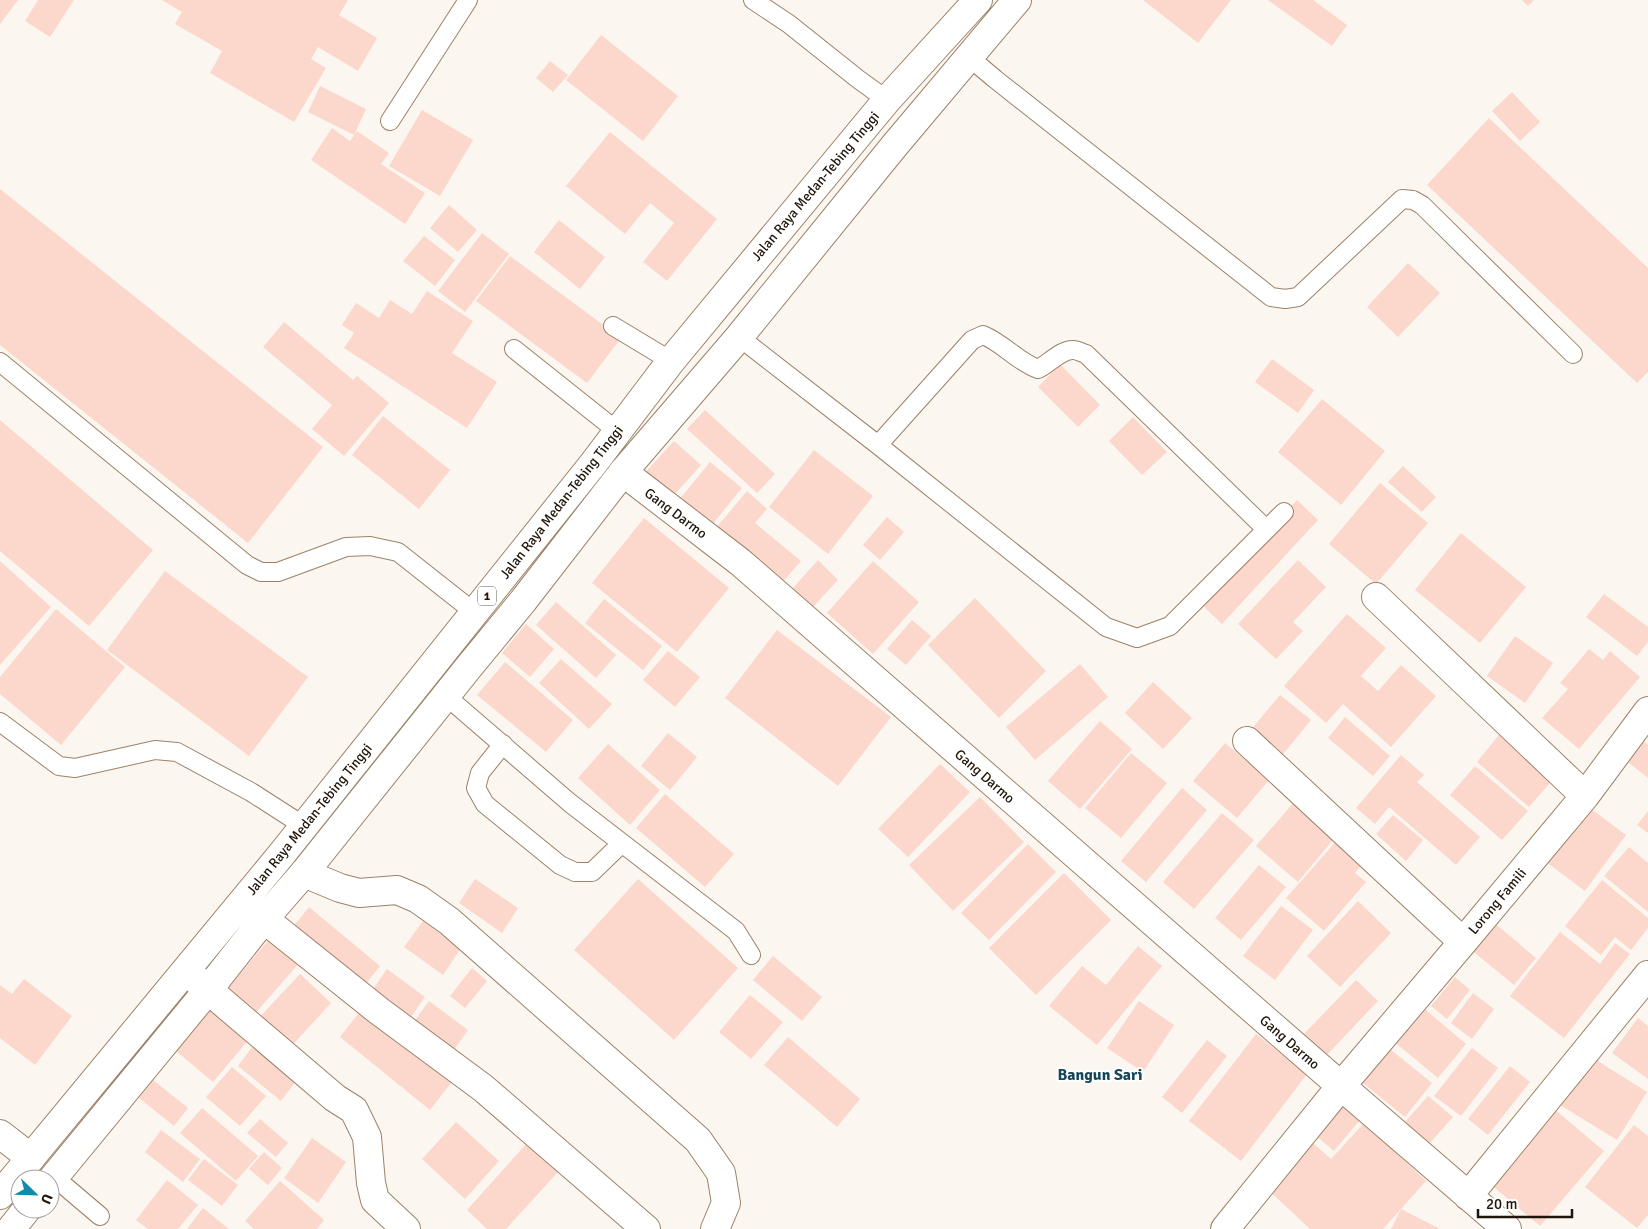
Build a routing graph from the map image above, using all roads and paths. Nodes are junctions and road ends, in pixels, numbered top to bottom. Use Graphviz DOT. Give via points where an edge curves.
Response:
graph roads {
  1 [pos="468,0"];
  2 [pos="753,0"];
  3 [pos="978,0"];
  4 [pos="1017,0"];
  5 [pos="969,57"];
  6 [pos="887,100"];
  7 [pos="390,121"];
  8 [pos="613,326"];
  9 [pos="739,337"];
  10 [pos="514,349"];
  11 [pos="1573,354"];
  12 [pos="671,361"];
  13 [pos="0,362"];
  14 [pos="618,432"];
  15 [pos="878,445"];
  16 [pos="623,472"];
  17 [pos="1284,512"];
  18 [pos="1266,529"];
  19 [pos="1376,597"];
  20 [pos="474,612"];
  21 [pos="446,696"];
  22 [pos="1648,711"];
  23 [pos="0,722"];
  24 [pos="1247,741"];
  25 [pos="503,744"];
  26 [pos="1585,796"];
  27 [pos="304,826"];
  28 [pos="621,844"];
  29 [pos="304,873"];
  30 [pos="264,919"];
  31 [pos="1464,942"];
  32 [pos="751,954"];
  33 [pos="186,971"];
  34 [pos="1648,975"];
  35 [pos="208,990"];
  36 [pos="1341,1086"];
  37 [pos="0,1134"];
  38 [pos="30,1158"];
  39 [pos="60,1169"];
  40 [pos="60,1185"];
  41 [pos="0,1195"];
  42 [pos="1468,1196"];
  43 [pos="100,1216"];
  44 [pos="19,1219"];
  45 [pos="11,1229"];
  46 [pos="406,1229"];
  47 [pos="646,1229"];
  48 [pos="715,1229"];
  49 [pos="1225,1229"];
  50 [pos="1507,1229"];
  1 -- 7 [label="lane"];
  2 -- 6 [label="lane"];
  3 -- 6 [label="main road, Jalan Raya Medan-Tebing Tinggi / 1"];
  4 -- 5 [label="main road, Jalan Raya Medan-Tebing Tinggi / 1"];
  5 -- 9 [label="main road, Jalan Raya Medan-Tebing Tinggi / 1"];
  5 -- 11 [label="lane" via="1271,298 1298,297 1402,199 1413,200 1422,205"];
  6 -- 12 [label="main road, Jalan Raya Medan-Tebing Tinggi / 1"];
  8 -- 12 [label="lane"];
  9 -- 15 [label="lane"];
  9 -- 16 [label="main road, Jalan Raya Medan-Tebing Tinggi / 1"];
  10 -- 14 [label="lane"];
  12 -- 14 [label="main road, Jalan Raya Medan-Tebing Tinggi / 1"];
  13 -- 20 [label="lane" via="247,566 261,572 278,572 346,547 370,546 398,552"];
  14 -- 20 [label="main road, Jalan Raya Medan-Tebing Tinggi / 1"];
  15 -- 18 [label="lane" via="1106,628 1137,638 1170,626"];
  15 -- 18 [label="lane" via="972,340 983,335 996,340 1038,369 1074,350 1086,354"];
  16 -- 21 [label="main road, Jalan Raya Medan-Tebing Tinggi / 1"];
  16 -- 36 [label="main road, Gang Darmo" via="740,562"];
  17 -- 18 [label="lane"];
  19 -- 26 [label="main road"];
  20 -- 27 [label="main road, Jalan Raya Medan-Tebing Tinggi / 1"];
  21 -- 25 [label="lane"];
  21 -- 29 [label="main road, Jalan Raya Medan-Tebing Tinggi / 1"];
  22 -- 26 [label="main road, Lorong Famili"];
  23 -- 27 [label="lane" via="58,766 75,768 155,750 177,752"];
  24 -- 31 [label="main road"];
  25 -- 28 [label="lane"];
  25 -- 28 [label="lane" via="480,773 476,788 485,804 560,866 575,872 592,872"];
  26 -- 31 [label="main road, Lorong Famili"];
  27 -- 33 [label="main road, Jalan Raya Medan-Tebing Tinggi / 1"];
  28 -- 32 [label="lane" via="736,932"];
  29 -- 30 [label="main road, Jalan Raya Medan-Tebing Tinggi / 1"];
  29 -- 48 [label="main road" via="359,893 397,890 418,899 456,927 698,1140 721,1173 726,1203"];
  30 -- 35 [label="main road, Jalan Raya Medan-Tebing Tinggi / 1"];
  30 -- 47 [label="main road" via="379,1011 484,1088"];
  31 -- 36 [label="main road, Lorong Famili"];
  33 -- 35 [label="main road"];
  33 -- 38 [label="main road, Jalan Raya Medan-Tebing Tinggi / 1"];
  34 -- 42 [label="main road"];
  35 -- 39 [label="main road, Jalan Raya Medan-Tebing Tinggi / 1"];
  35 -- 46 [label="main road" via="335,1098 354,1110 367,1137 375,1200"];
  36 -- 42 [label="main road, Gang Darmo"];
  36 -- 49 [label="main road, Lorong Famili"];
  37 -- 38 [label="main road"];
  38 -- 41 [label="main road, Jalan Raya Medan-Tebing Tinggi / 1"];
  40 -- 43 [label="lane"];
  42 -- 50 [label="main road, Gang Darmo"];
  44 -- 45 [label="main road"];
}
